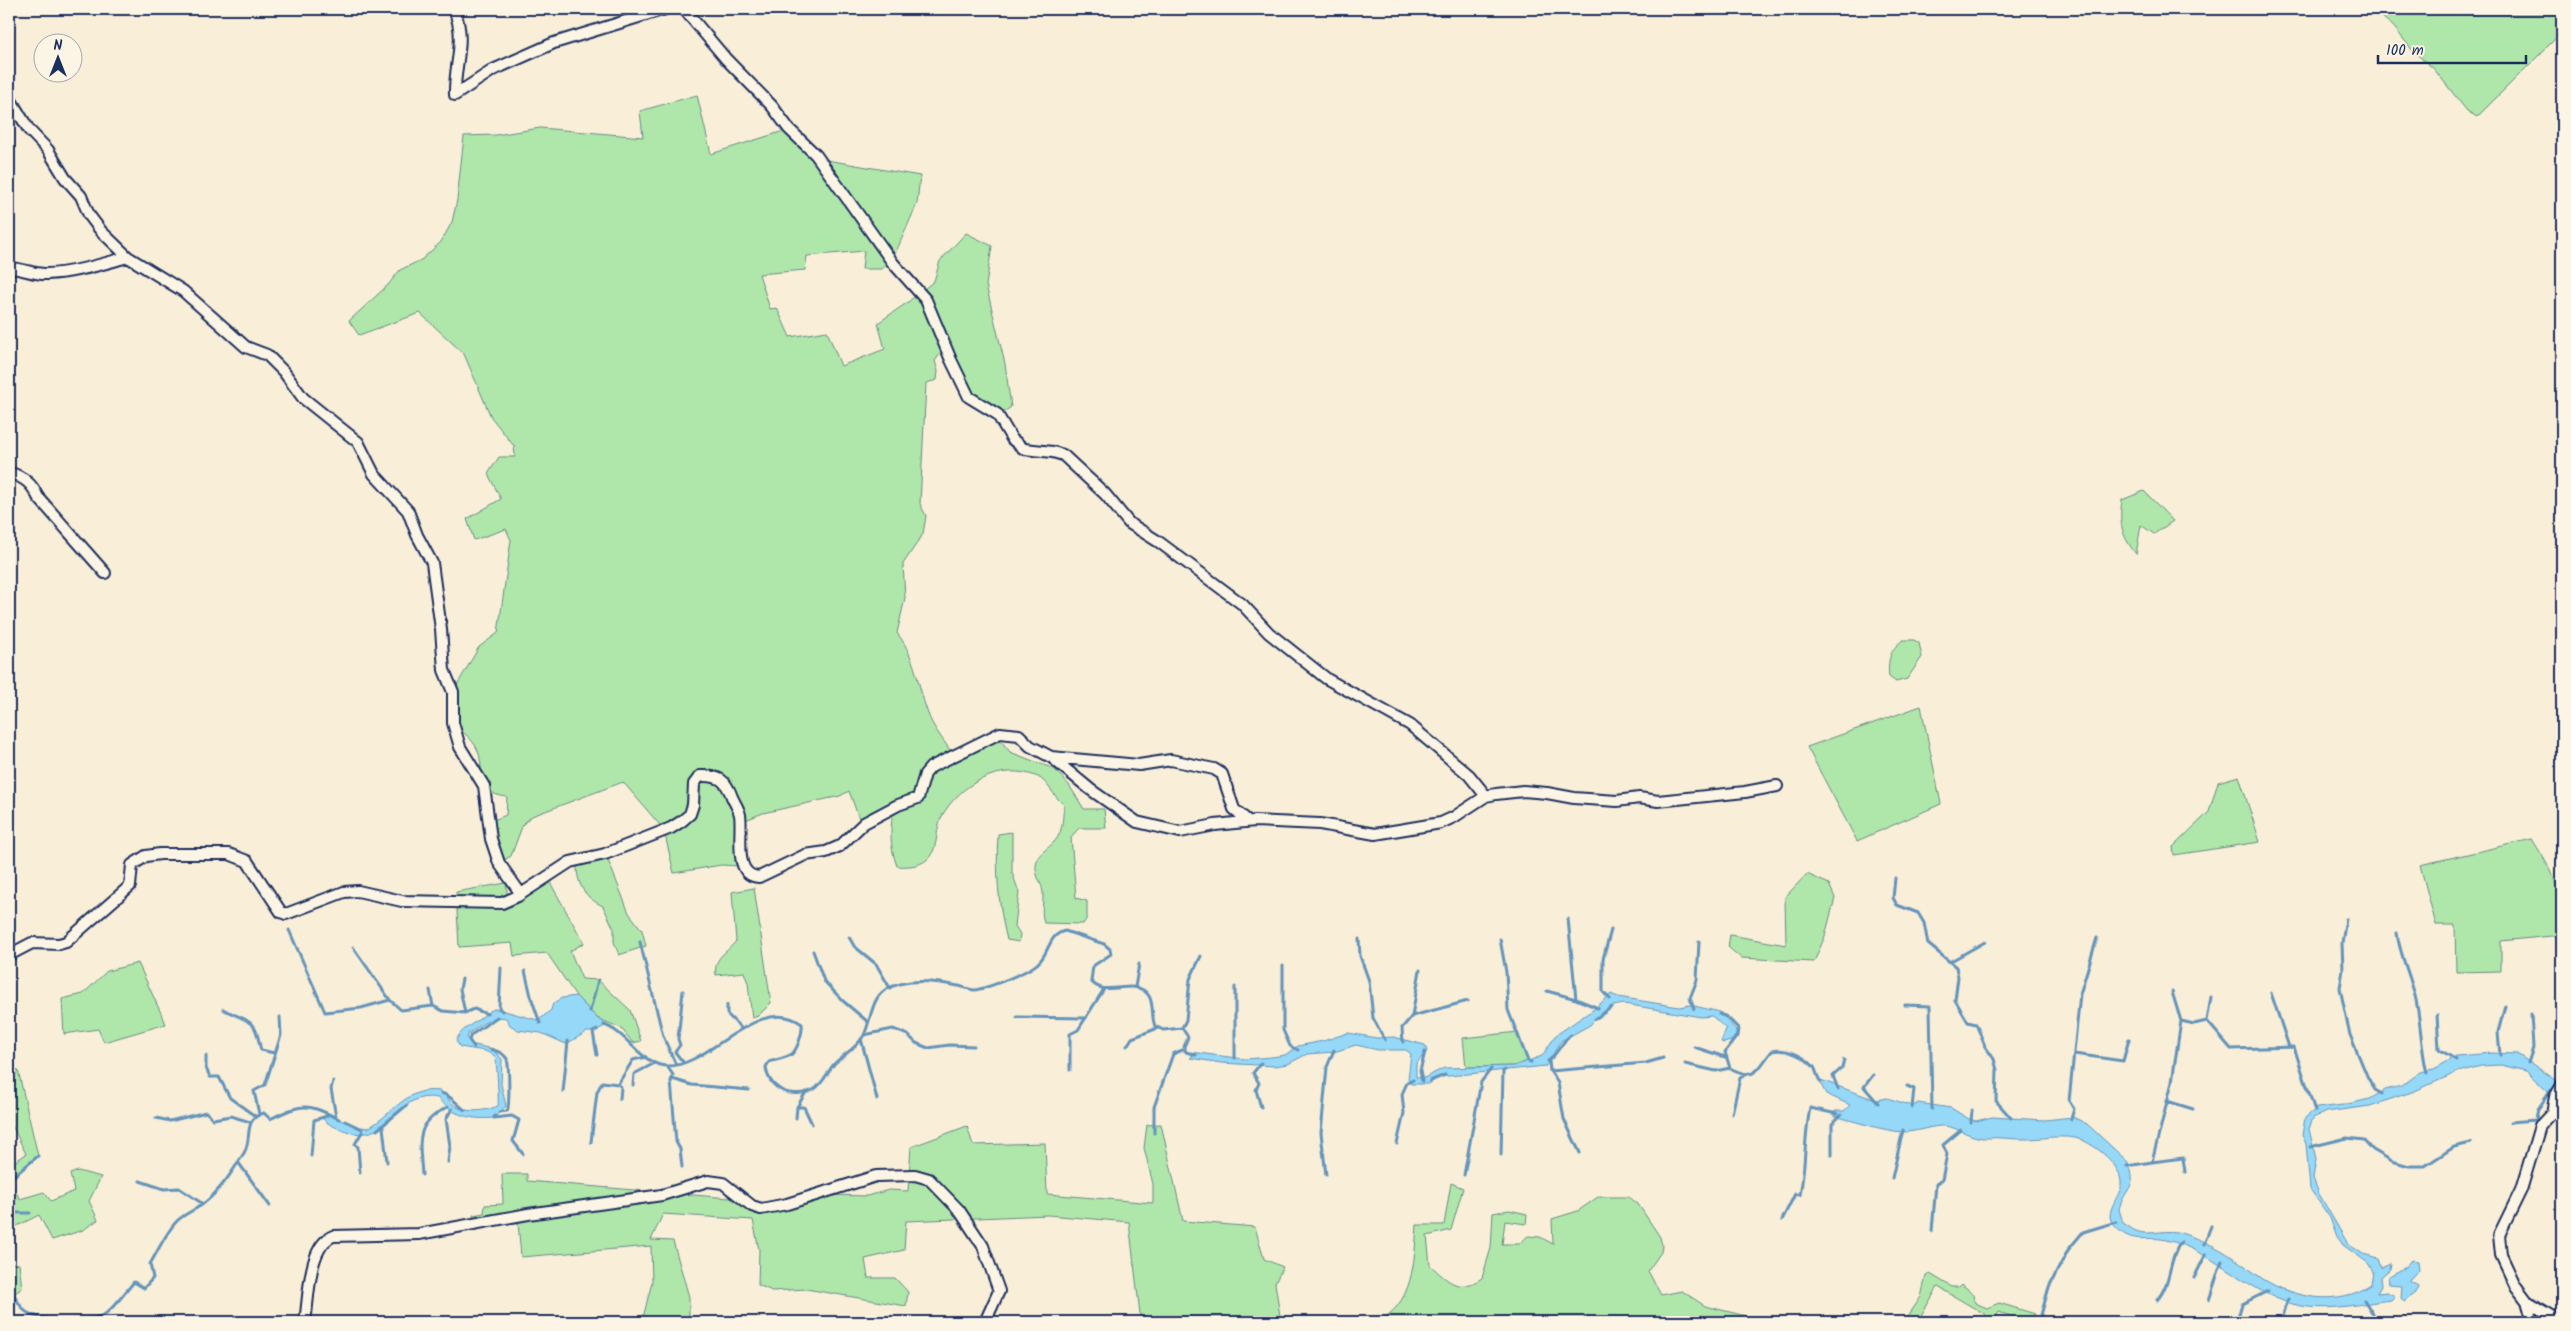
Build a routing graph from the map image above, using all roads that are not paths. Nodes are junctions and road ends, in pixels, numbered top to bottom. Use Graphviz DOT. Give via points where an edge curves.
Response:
graph roads {
  1 [pos="454,9"];
  2 [pos="664,9"];
  3 [pos="684,9"];
  4 [pos="9,97"];
  5 [pos="128,257"];
  6 [pos="9,268"];
  7 [pos="9,472"];
  8 [pos="105,573"];
  9 [pos="1051,757"];
  10 [pos="1777,786"];
  11 [pos="1486,796"];
  12 [pos="1248,821"];
  13 [pos="522,894"];
  14 [pos="9,955"];
  15 [pos="2562,1084"];
  16 [pos="2527,1301"];
  17 [pos="305,1322"];
  18 [pos="985,1322"];
  19 [pos="2533,1322"];
  20 [pos="2562,1322"];
  1 -- 2 [label="street" via="460,31 454,95 493,70 554,43"];
  3 -- 11 [label="street" via="816,155 893,263 926,300 969,397 997,414 1012,439 1024,449 1063,456 1106,494 1129,523 1242,604 1269,633 1327,679 1410,725 1468,775"];
  4 -- 5 [label="street" via="29,130 48,150 65,178 81,196 89,215"];
  5 -- 6 [label="street" via="45,274"];
  5 -- 13 [label="street" via="183,291 246,347 270,359 303,398 358,442 374,474 408,511 432,563 442,629 444,670 453,692 453,723 460,747 484,786 499,863"];
  7 -- 8 [label="street" via="25,478 32,485 38,497"];
  9 -- 12 [label="street" via="1137,822 1180,832"];
  9 -- 12 [label="street" via="1139,765 1171,760 1214,769 1222,774 1234,809"];
  9 -- 13 [label="street" via="1030,746 1019,735 998,734 931,767 925,774 918,798 864,823 840,846 804,855 759,877 745,870 741,860 740,814 725,782 712,775 700,776 694,784 690,814 682,821 605,854 570,862"];
  10 -- 11 [label="street" via="1658,801 1574,798 1523,791"];
  11 -- 12 [label="street" via="1441,823 1375,834 1320,824"];
  13 -- 14 [label="street" via="496,903 402,901 358,891 344,892 286,914 281,912 247,861 240,857 229,854 160,854 136,861 132,865 130,886 66,942 32,943"];
  15 -- 16 [label="street" via="2552,1113 2540,1126 2521,1190 2499,1235 2500,1255"];
  16 -- 19 [label="street"];
  16 -- 20 [label="street"];
  17 -- 18 [label="street" via="316,1253 322,1242 333,1236 419,1234 662,1195 708,1181 723,1183 752,1206 761,1209 876,1176 906,1174 929,1179 959,1210 983,1246 999,1291"];
}
